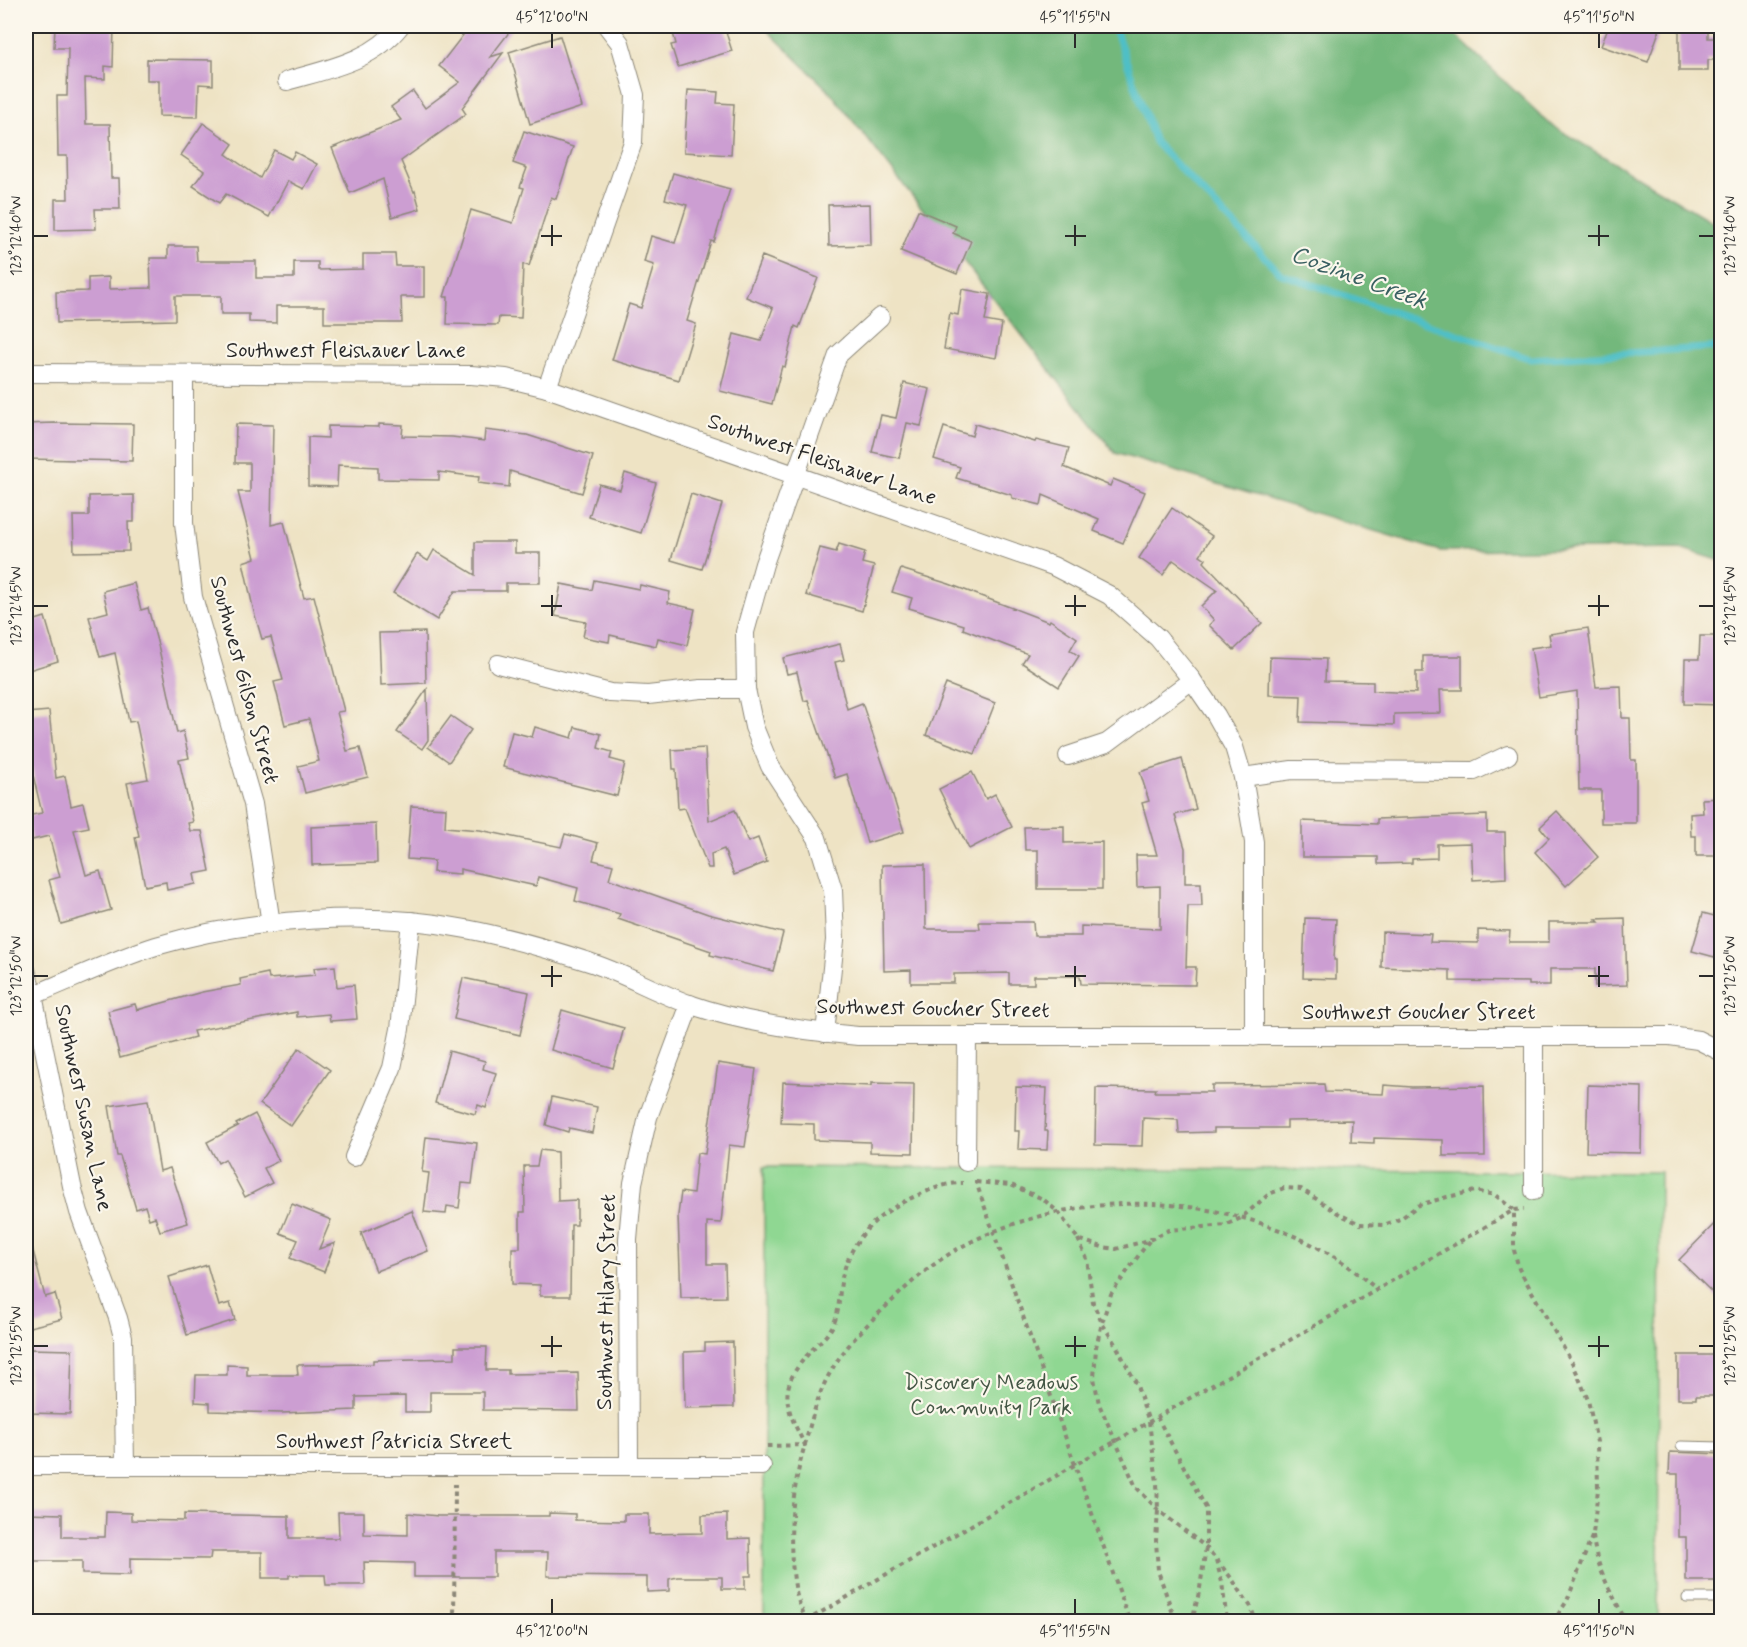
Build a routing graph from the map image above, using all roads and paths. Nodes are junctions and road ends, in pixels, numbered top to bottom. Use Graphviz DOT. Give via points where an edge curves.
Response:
graph roads {
  1 [pos="400,26"];
  2 [pos="608,26"];
  3 [pos="286,81"];
  4 [pos="880,317"];
  5 [pos="26,373"];
  6 [pos="184,375"];
  7 [pos="548,388"];
  8 [pos="795,476"];
  9 [pos="498,664"];
  10 [pos="1192,680"];
  11 [pos="746,689"];
  12 [pos="1508,755"];
  13 [pos="1068,756"];
  14 [pos="1243,777"];
  15 [pos="411,921"];
  16 [pos="272,924"];
  17 [pos="26,970"];
  18 [pos="29,996"];
  19 [pos="690,1004"];
  20 [pos="825,1033"];
  21 [pos="967,1036"];
  22 [pos="1254,1037"];
  23 [pos="1534,1037"];
  24 [pos="1722,1052"];
  25 [pos="354,1157"];
  26 [pos="966,1162"];
  27 [pos="976,1182"];
  28 [pos="1534,1200"];
  29 [pos="1514,1210"];
  30 [pos="1058,1212"];
  31 [pos="1241,1218"];
  32 [pos="993,1233"];
  33 [pos="1078,1239"];
  34 [pos="1149,1240"];
  35 [pos="1377,1289"];
  36 [pos="1102,1323"];
  37 [pos="1157,1417"];
  38 [pos="1149,1422"];
  39 [pos="1116,1441"];
  40 [pos="805,1445"];
  41 [pos="1681,1446"];
  42 [pos="1722,1447"];
  43 [pos="1074,1465"];
  44 [pos="26,1466"];
  45 [pos="125,1466"];
  46 [pos="455,1466"];
  47 [pos="629,1466"];
  48 [pos="762,1466"];
  49 [pos="1158,1510"];
  50 [pos="1593,1534"];
  51 [pos="1206,1547"];
  52 [pos="1215,1559"];
  53 [pos="1687,1598"];
  54 [pos="1722,1598"];
  55 [pos="806,1621"];
  56 [pos="454,1622"];
  57 [pos="1130,1622"];
  58 [pos="1176,1622"];
  59 [pos="1192,1622"];
  60 [pos="1227,1622"];
  61 [pos="1256,1622"];
  62 [pos="1553,1622"];
  63 [pos="1626,1622"];
  1 -- 3 [label="street" via="372,52"];
  2 -- 7 [label="street" via="620,43 635,95 633,142"];
  4 -- 8 [label="street" via="838,355"];
  5 -- 6 [label="street, Southwest Fleishauer Lane"];
  6 -- 7 [label="street, Southwest Fleishauer Lane" via="471,375"];
  6 -- 16 [label="street, Southwest Gilson Street" via="184,523 194,597 253,804"];
  7 -- 8 [label="street, Southwest Fleishauer Lane"];
  8 -- 10 [label="street, Southwest Fleishauer Lane" via="1053,566 1109,595 1158,638"];
  8 -- 11 [label="street" via="745,632"];
  9 -- 11 [label="street" via="610,693 648,695"];
  10 -- 13 [label="street" via="1107,743"];
  10 -- 14 [label="street, Southwest Fleishauer Lane" via="1234,747"];
  11 -- 20 [label="street" via="754,728 770,766 817,838 833,890 835,940"];
  12 -- 14 [label="street" via="1474,771 1292,770"];
  14 -- 22 [label="street, Southwest Fleishauer Lane" via="1254,842"];
  15 -- 16 [label="street, Southwest Goucher Street" via="334,919"];
  15 -- 19 [label="street, Southwest Goucher Street" via="466,928 529,944 592,963"];
  15 -- 25 [label="street" via="392,1068"];
  16 -- 18 [label="street, Southwest Goucher Street" via="156,946"];
  17 -- 18 [label="street, Southwest Susan Lane"];
  18 -- 45 [label="street, Southwest Susan Lane" via="79,1212 123,1337"];
  19 -- 20 [label="street, Southwest Goucher Street" via="765,1024"];
  19 -- 47 [label="street, Southwest Hilary Street" via="648,1117 633,1183 628,1239"];
  20 -- 21 [label="street, Southwest Goucher Street"];
  21 -- 22 [label="street, Southwest Goucher Street"];
  21 -- 26 [label="street"];
  22 -- 23 [label="street, Southwest Goucher Street"];
  23 -- 24 [label="street, Southwest Goucher Street" via="1670,1036 1698,1040"];
  23 -- 28 [label="street"];
  27 -- 30 [label="path" via="1011,1185 1043,1199"];
  27 -- 32 [label="path"];
  27 -- 40 [label="path" via="948,1183 897,1203 862,1234 842,1276 834,1323 791,1376 787,1393 789,1415"];
  28 -- 29 [label="path"];
  29 -- 31 [label="path" via="1495,1195 1475,1191 1419,1205 1384,1225 1360,1224 1301,1189 1284,1188 1269,1194"];
  29 -- 35 [label="path"];
  29 -- 50 [label="path" via="1514,1250 1519,1269 1574,1366 1588,1400 1597,1442 1598,1489"];
  30 -- 31 [label="path" via="1122,1203 1159,1204"];
  30 -- 32 [label="path"];
  30 -- 33 [label="path"];
  31 -- 34 [label="path" via="1226,1225 1169,1230"];
  31 -- 35 [label="path" via="1302,1240 1338,1259"];
  32 -- 40 [label="path" via="960,1248 916,1278 867,1323 831,1371 811,1418"];
  32 -- 43 [label="path"];
  33 -- 34 [label="path" via="1116,1249"];
  33 -- 36 [label="path" via="1087,1259 1093,1303"];
  34 -- 36 [label="path" via="1111,1294"];
  35 -- 37 [label="path"];
  36 -- 38 [label="path" via="1136,1383"];
  36 -- 39 [label="path" via="1094,1378 1099,1404"];
  37 -- 38 [label="path"];
  37 -- 51 [label="path" via="1206,1508"];
  38 -- 39 [label="path"];
  38 -- 49 [label="path"];
  39 -- 43 [label="path"];
  39 -- 49 [label="path" via="1136,1487"];
  40 -- 48 [label="path" via="767,1446"];
  40 -- 55 [label="path" via="797,1471 792,1556 796,1593"];
  41 -- 42 [label="lane"];
  43 -- 55 [label="path"];
  43 -- 57 [label="path"];
  44 -- 45 [label="street, Southwest Patricia Street"];
  45 -- 46 [label="street, Southwest Patricia Street"];
  46 -- 47 [label="street, Southwest Patricia Street"];
  46 -- 56 [label="path"];
  47 -- 48 [label="street, Southwest Patricia Street"];
  49 -- 51 [label="path"];
  49 -- 58 [label="path" via="1158,1571"];
  50 -- 62 [label="path" via="1567,1601"];
  50 -- 63 [label="path" via="1602,1573"];
  51 -- 52 [label="path"];
  51 -- 59 [label="path"];
  52 -- 60 [label="path"];
  52 -- 61 [label="path" via="1251,1607"];
  53 -- 54 [label="lane"];
}
